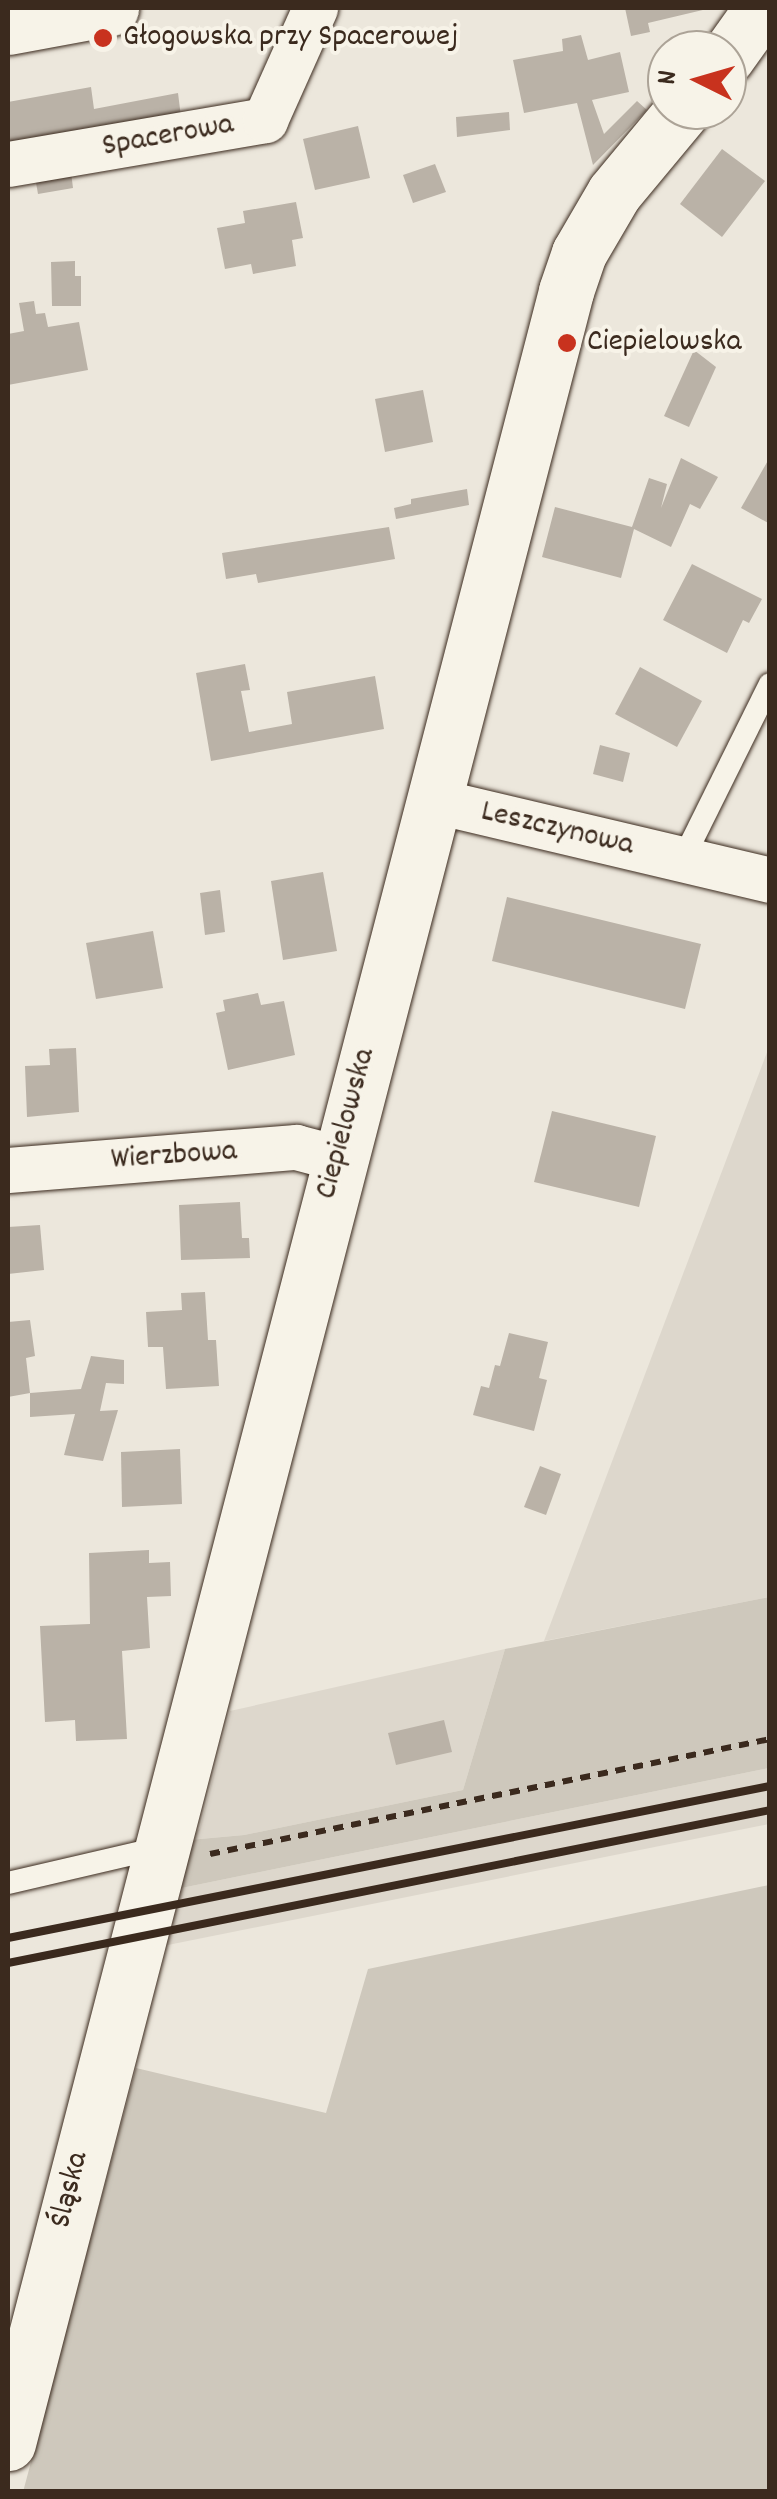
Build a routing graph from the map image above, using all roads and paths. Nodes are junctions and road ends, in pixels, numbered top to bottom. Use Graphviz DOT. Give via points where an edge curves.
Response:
graph roads {
  1 [pos="111,8"];
  2 [pos="315,8"];
  3 [pos="762,8"];
  4 [pos="8,27"];
  5 [pos="746,30"];
  6 [pos="666,130"];
  7 [pos="8,164"];
  8 [pos="770,684"];
  9 [pos="432,800"];
  10 [pos="683,859"];
  11 [pos="770,880"];
  12 [pos="338,1158"];
  13 [pos="8,1170"];
  14 [pos="770,1739"];
  15 [pos="159,1848"];
  16 [pos="8,1883"];
  17 [pos="136,1937"];
  18 [pos="8,2443"];
  1 -- 4 [label="street"];
  2 -- 7 [label="street, Spacerowa" via="265,120"];
  3 -- 5 [label="street"];
  6 -- 9 [label="street, Ciepielowska" via="614,193 579,253"];
  8 -- 10 [label="lane"];
  9 -- 10 [label="street, Leszczynowa"];
  9 -- 12 [label="street, Ciepielowska"];
  10 -- 11 [label="street, Leszczynowa"];
  12 -- 13 [label="street, Wierzbowa" via="296,1147"];
  12 -- 15 [label="street, Ciepielowska"];
  14 -- 15 [label="path" via="202,1855"];
  15 -- 16 [label="lane"];
  15 -- 17 [label="street, Ciepielowska"];
  17 -- 18 [label="street, Śląska"];
}
